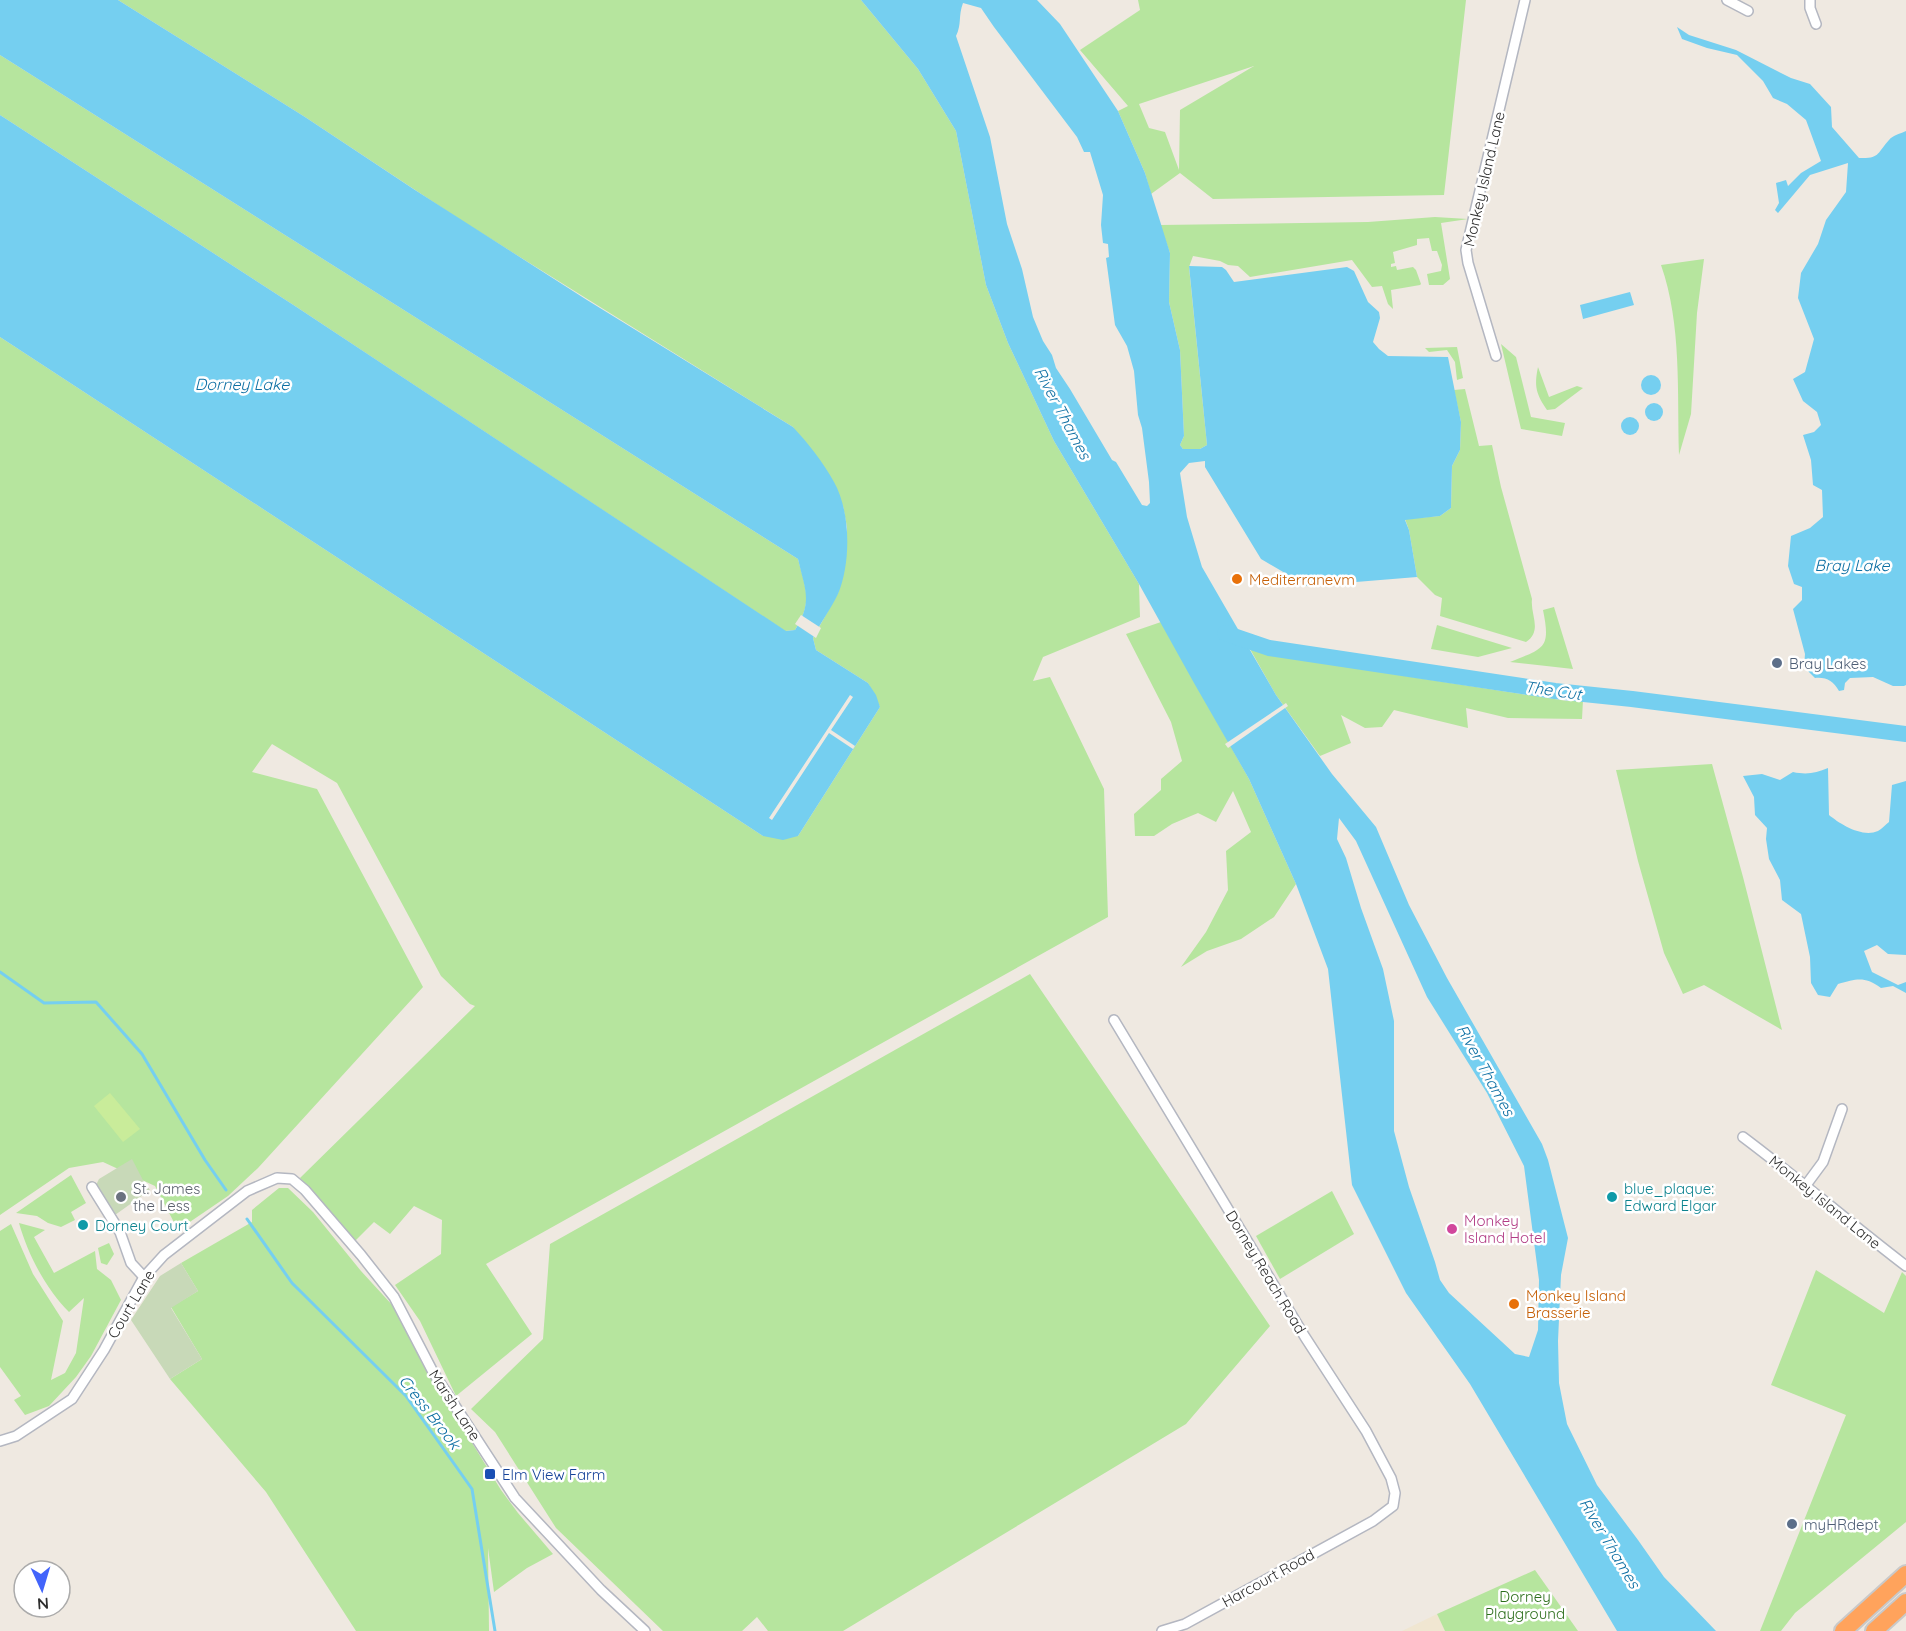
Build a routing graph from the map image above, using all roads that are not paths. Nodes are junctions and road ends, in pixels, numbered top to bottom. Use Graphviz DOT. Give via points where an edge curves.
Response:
graph roads {
  1 [pos="1525,0"];
  2 [pos="1727,0"];
  3 [pos="1810,0"];
  4 [pos="1748,11"];
  5 [pos="1816,24"];
  6 [pos="1496,356"];
  7 [pos="1114,1020"];
  8 [pos="1842,1109"];
  9 [pos="1743,1137"];
  10 [pos="277,1178"];
  11 [pos="1806,1185"];
  12 [pos="92,1187"];
  13 [pos="1906,1266"];
  14 [pos="144,1277"];
  15 [pos="0,1441"];
  16 [pos="1373,1521"];
  17 [pos="1906,1574"];
  18 [pos="1906,1602"];
  19 [pos="1187,1628"];
  20 [pos="645,1631"];
  21 [pos="1162,1631"];
  22 [pos="1843,1631"];
  23 [pos="1874,1631"];
  1 -- 6 [label="street, Monkey Island Lane" via="1466,250"];
  2 -- 4 [label="street"];
  3 -- 5 [label="street"];
  7 -- 16 [label="street, Dorney Reach Road" via="1384,1463 1395,1493 1393,1506"];
  8 -- 11 [label="street" via="1823,1162"];
  9 -- 11 [label="street, Monkey Island Lane"];
  10 -- 14 [label="street, Court Lane" via="247,1191 164,1255"];
  10 -- 20 [label="street, Marsh Lane" via="292,1179 305,1190 394,1297 433,1372 515,1498"];
  11 -- 13 [label="street, Monkey Island Lane"];
  12 -- 14 [label="street" via="120,1232 131,1263"];
  14 -- 15 [label="street, Court Lane" via="72,1399 16,1436"];
  16 -- 19 [label="street, Harcourt Road"];
  17 -- 22 [label="highway"];
  18 -- 23 [label="highway"];
  19 -- 21 [label="street, Harcourt Road"];
}
